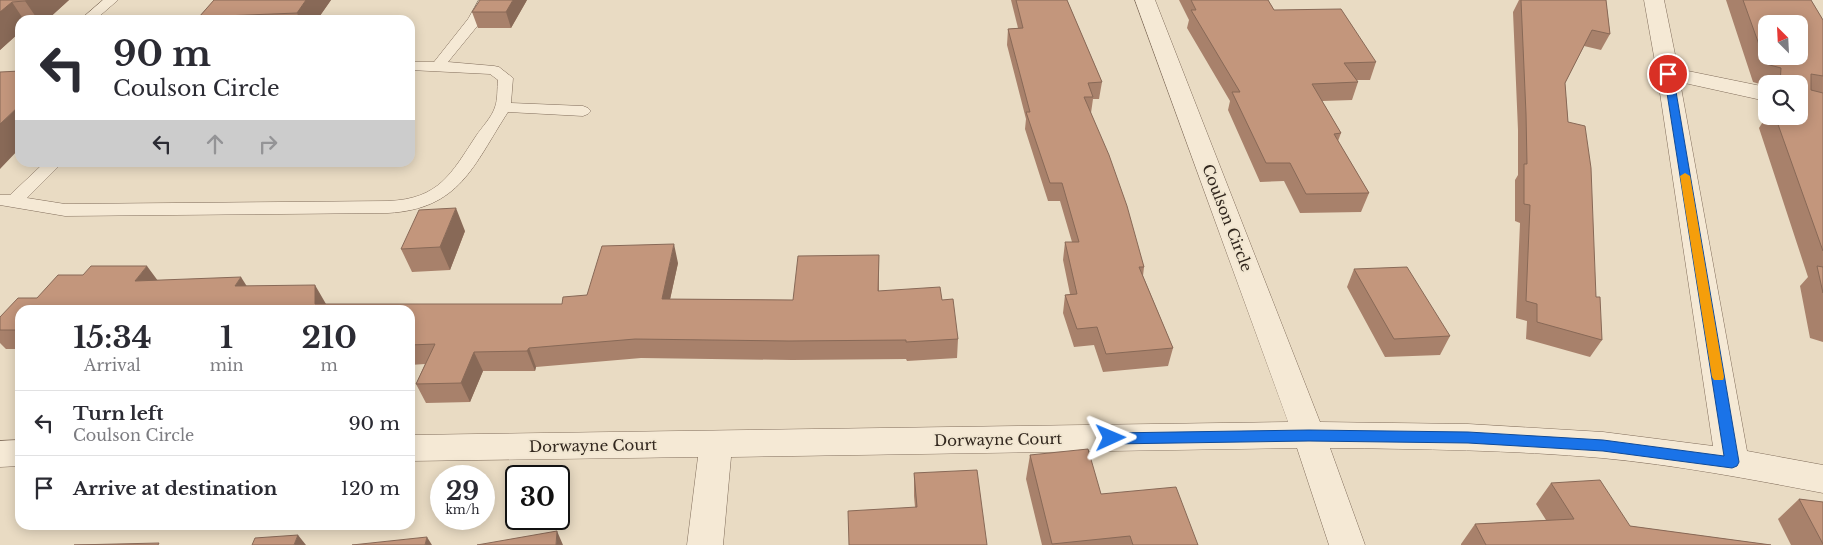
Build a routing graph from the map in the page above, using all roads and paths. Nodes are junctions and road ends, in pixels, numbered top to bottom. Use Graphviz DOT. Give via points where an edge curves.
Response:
graph roads {
  1 [pos="111,0"];
  2 [pos="486,0"];
  3 [pos="1145,0"];
  4 [pos="1654,0"];
  5 [pos="93,15"];
  6 [pos="415,66"];
  7 [pos="438,66"];
  8 [pos="1668,74"];
  9 [pos="1758,92"];
  10 [pos="503,107"];
  11 [pos="583,111"];
  12 [pos="49,167"];
  13 [pos="8,200"];
  14 [pos="1309,435"];
  15 [pos="716,444"];
  16 [pos="415,448"];
  17 [pos="15,453"];
  18 [pos="0,454"];
  19 [pos="1732,462"];
  20 [pos="1823,479"];
  21 [pos="705,545"];
  22 [pos="1347,545"];
  1 -- 5 [label="lane"];
  2 -- 7 [label="lane" via="474,21"];
  3 -- 14 [label="street, Coulson Circle"];
  4 -- 8 [label="street"];
  6 -- 7 [label="lane"];
  7 -- 10 [label="lane" via="494,70 506,78"];
  8 -- 9 [label="street"];
  8 -- 19 [label="street"];
  10 -- 11 [label="lane"];
  10 -- 13 [label="lane" via="449,186 410,206 65,210"];
  12 -- 13 [label="lane"];
  14 -- 15 [label="street, Dorwayne Court"];
  14 -- 19 [label="street, Dorwayne Court" via="1468,437 1603,445"];
  14 -- 22 [label="street, Coulson Circle"];
  15 -- 16 [label="street, Dorwayne Court"];
  15 -- 21 [label="street"];
  17 -- 18 [label="street"];
  19 -- 20 [label="street, Dorwayne Court"];
}
